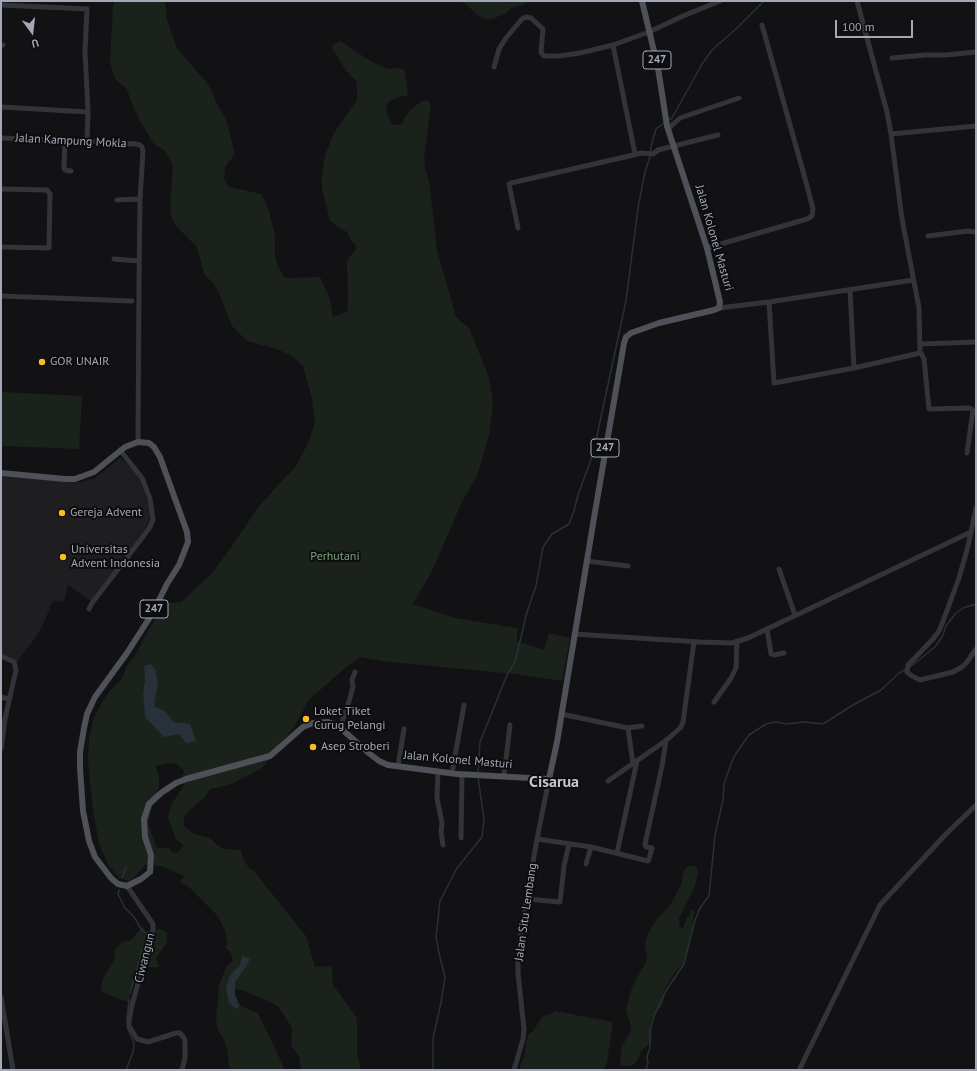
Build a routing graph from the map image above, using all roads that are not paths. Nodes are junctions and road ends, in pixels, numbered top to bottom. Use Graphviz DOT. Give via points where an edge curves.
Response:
graph roads {
  1 [pos="642,1"];
  2 [pos="720,1"];
  3 [pos="857,1"];
  4 [pos="1,5"];
  5 [pos="762,25"];
  6 [pos="649,32"];
  7 [pos="613,44"];
  8 [pos="976,52"];
  9 [pos="892,58"];
  10 [pos="494,67"];
  11 [pos="739,98"];
  12 [pos="1,106"];
  13 [pos="88,112"];
  14 [pos="667,125"];
  15 [pos="976,126"];
  16 [pos="891,134"];
  17 [pos="718,135"];
  18 [pos="1,138"];
  19 [pos="66,141"];
  20 [pos="87,141"];
  21 [pos="674,147"];
  22 [pos="635,154"];
  23 [pos="71,171"];
  24 [pos="1,189"];
  25 [pos="140,199"];
  26 [pos="117,200"];
  27 [pos="518,228"];
  28 [pos="976,232"];
  29 [pos="928,236"];
  30 [pos="1,247"];
  31 [pos="707,248"];
  32 [pos="114,259"];
  33 [pos="139,261"];
  34 [pos="913,280"];
  35 [pos="850,290"];
  36 [pos="1,296"];
  37 [pos="132,300"];
  38 [pos="769,302"];
  39 [pos="719,308"];
  40 [pos="976,342"];
  41 [pos="921,344"];
  42 [pos="921,353"];
  43 [pos="854,368"];
  44 [pos="138,442"];
  45 [pos="120,450"];
  46 [pos="967,453"];
  47 [pos="1,473"];
  48 [pos="976,508"];
  49 [pos="971,532"];
  50 [pos="586,561"];
  51 [pos="628,566"];
  52 [pos="779,569"];
  53 [pos="89,609"];
  54 [pos="795,615"];
  55 [pos="767,629"];
  56 [pos="574,634"];
  57 [pos="737,641"];
  58 [pos="694,642"];
  59 [pos="976,649"];
  60 [pos="784,653"];
  61 [pos="1,656"];
  62 [pos="355,672"];
  63 [pos="1,697"];
  64 [pos="9,699"];
  65 [pos="714,702"];
  66 [pos="464,705"];
  67 [pos="561,714"];
  68 [pos="5,719"];
  69 [pos="510,725"];
  70 [pos="1,726"];
  71 [pos="642,726"];
  72 [pos="340,728"];
  73 [pos="628,728"];
  74 [pos="404,729"];
  75 [pos="666,740"];
  76 [pos="1,749"];
  77 [pos="635,762"];
  78 [pos="398,766"];
  79 [pos="438,771"];
  80 [pos="452,773"];
  81 [pos="462,774"];
  82 [pos="504,776"];
  83 [pos="549,779"];
  84 [pos="608,781"];
  85 [pos="976,806"];
  86 [pos="461,838"];
  87 [pos="537,839"];
  88 [pos="569,844"];
  89 [pos="443,845"];
  90 [pos="591,847"];
  91 [pos="617,853"];
  92 [pos="586,864"];
  93 [pos="127,886"];
  94 [pos="527,899"];
  95 [pos="1,997"];
  96 [pos="13,1070"];
  97 [pos="182,1070"];
  98 [pos="514,1070"];
  99 [pos="799,1070"];
  1 -- 6 [label="main road, Jalan Kolonel Masturi / 247"];
  2 -- 6 [label="street"];
  3 -- 16 [label="street"];
  4 -- 13 [label="street" via="87,9 85,52"];
  5 -- 31 [label="street" via="806,182 813,209 812,216 808,220"];
  6 -- 7 [label="street"];
  6 -- 14 [label="main road, Jalan Kolonel Masturi / 247"];
  7 -- 10 [label="street" via="580,53 544,56 541,52 543,29 531,18 526,17 506,38 499,49"];
  7 -- 22 [label="street"];
  8 -- 9 [label="street"];
  11 -- 14 [label="street"];
  12 -- 13 [label="street"];
  13 -- 20 [label="street"];
  14 -- 21 [label="main road, Jalan Kolonel Masturi / 247"];
  15 -- 16 [label="street"];
  16 -- 34 [label="street"];
  17 -- 21 [label="street"];
  18 -- 19 [label="street, Jalan Kampung Mokla"];
  19 -- 20 [label="street, Jalan Kampung Mokla"];
  19 -- 23 [label="street" via="64,168"];
  20 -- 25 [label="street, Jalan Kampung Mokla" via="140,145 143,151"];
  21 -- 22 [label="street"];
  21 -- 31 [label="main road, Jalan Kolonel Masturi / 247"];
  22 -- 27 [label="street" via="510,184"];
  24 -- 30 [label="street" via="47,190 50,194 50,248"];
  25 -- 26 [label="street"];
  25 -- 33 [label="street"];
  28 -- 29 [label="street"];
  31 -- 39 [label="main road, Jalan Kolonel Masturi / 247" via="720,302"];
  32 -- 33 [label="street"];
  33 -- 44 [label="street"];
  34 -- 35 [label="street"];
  34 -- 41 [label="street" via="919,308"];
  35 -- 38 [label="street"];
  35 -- 43 [label="street"];
  36 -- 37 [label="street"];
  38 -- 39 [label="street"];
  38 -- 43 [label="street" via="774,383"];
  39 -- 50 [label="main road, Jalan Kolonel Masturi / 247" via="659,323 626,337"];
  40 -- 41 [label="street"];
  41 -- 42 [label="street"];
  42 -- 43 [label="street"];
  42 -- 46 [label="street" via="924,359 929,409 973,410"];
  44 -- 45 [label="main road"];
  44 -- 93 [label="main road, 247" via="149,443 160,457 187,532 188,542 179,565 152,614 95,697 84,728 80,768 83,811 89,842 95,857 111,878 118,884"];
  45 -- 47 [label="main road" via="94,472 75,479"];
  45 -- 53 [label="street" via="142,478 150,499 153,519 150,527"];
  48 -- 49 [label="street"];
  49 -- 54 [label="street"];
  49 -- 59 [label="street" via="960,578 939,631 908,665 907,672 920,680 953,672 968,662"];
  50 -- 51 [label="street"];
  50 -- 56 [label="main road, Jalan Kolonel Masturi / 247"];
  52 -- 54 [label="street"];
  54 -- 55 [label="street"];
  55 -- 57 [label="street"];
  55 -- 60 [label="street" via="771,654"];
  56 -- 58 [label="street"];
  56 -- 67 [label="main road, Jalan Kolonel Masturi / 247"];
  57 -- 58 [label="street"];
  57 -- 65 [label="street" via="736,668"];
  58 -- 75 [label="street" via="683,722 677,732"];
  61 -- 64 [label="street" via="16,665"];
  62 -- 72 [label="street"];
  63 -- 64 [label="street"];
  64 -- 68 [label="street"];
  66 -- 80 [label="street"];
  67 -- 73 [label="street"];
  67 -- 83 [label="main road, Jalan Kolonel Masturi / 247"];
  68 -- 70 [label="street"];
  68 -- 76 [label="street"];
  69 -- 82 [label="street"];
  71 -- 73 [label="street"];
  72 -- 78 [label="main road, Jalan Kolonel Masturi" via="379,760 388,765"];
  72 -- 93 [label="main road, Jalan Kolonel Masturi" via="328,722 313,723 303,727 270,756 190,778 166,789 150,804 144,820 145,837 152,855 150,872"];
  73 -- 77 [label="street"];
  74 -- 78 [label="street"];
  75 -- 77 [label="street"];
  75 -- 91 [label="street" via="645,844 646,847 652,848 649,859"];
  77 -- 84 [label="street"];
  77 -- 91 [label="street"];
  78 -- 79 [label="main road, Jalan Kolonel Masturi"];
  79 -- 80 [label="main road, Jalan Kolonel Masturi"];
  79 -- 89 [label="street" via="437,798"];
  80 -- 81 [label="main road, Jalan Kolonel Masturi"];
  81 -- 82 [label="main road, Jalan Kolonel Masturi"];
  81 -- 86 [label="street"];
  82 -- 83 [label="main road, Jalan Kolonel Masturi"];
  83 -- 87 [label="street, Jalan Situ Lembang"];
  85 -- 99 [label="street" via="946,834 880,905"];
  87 -- 88 [label="street"];
  87 -- 94 [label="street, Jalan Situ Lembang"];
  88 -- 90 [label="street"];
  88 -- 94 [label="street" via="560,902"];
  90 -- 91 [label="street"];
  90 -- 92 [label="street"];
  93 -- 97 [label="street, Ciwangun" via="153,924 128,1021 129,1026 136,1039 148,1042 180,1033 185,1041"];
  94 -- 98 [label="street, Jalan Situ Lembang" via="518,964 524,1029"];
  95 -- 96 [label="street"];
}
